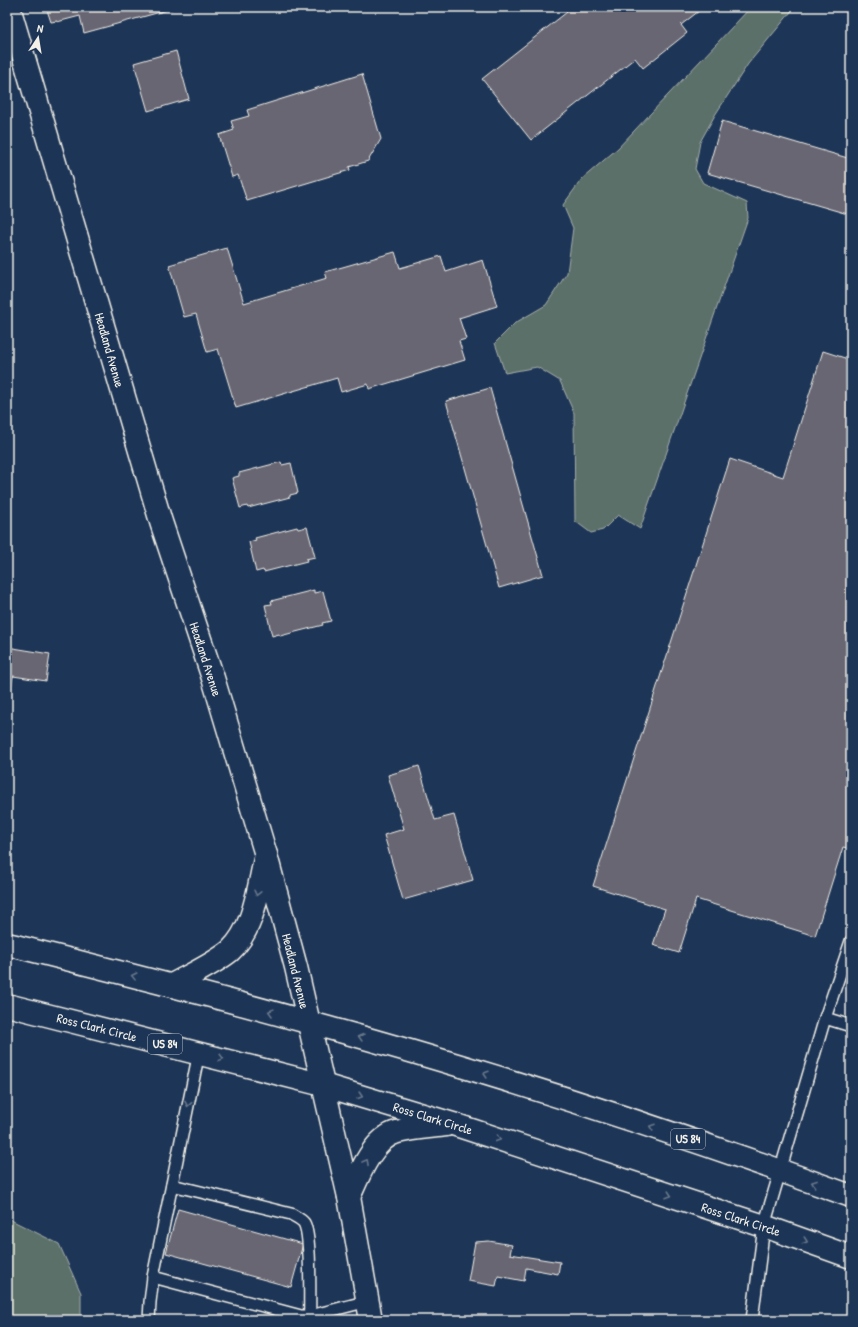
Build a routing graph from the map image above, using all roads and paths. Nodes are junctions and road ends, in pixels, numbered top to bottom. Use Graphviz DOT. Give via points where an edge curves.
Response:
graph roads {
  1 [pos="9,7"];
  2 [pos="266,855"];
  3 [pos="851,941"];
  4 [pos="7,944"];
  5 [pos="172,985"];
  6 [pos="7,1005"];
  7 [pos="825,1018"];
  8 [pos="309,1022"];
  9 [pos="851,1026"];
  10 [pos="199,1052"];
  11 [pos="323,1085"];
  12 [pos="453,1124"];
  13 [pos="780,1170"];
  14 [pos="172,1185"];
  15 [pos="851,1196"];
  16 [pos="349,1197"];
  17 [pos="764,1226"];
  18 [pos="851,1256"];
  19 [pos="153,1277"];
  20 [pos="370,1311"];
  21 [pos="310,1318"];
  22 [pos="149,1320"];
  23 [pos="752,1320"];
  1 -- 2 [label="main road, Headland Avenue" via="159,514 213,678"];
  2 -- 5 [label="main road, one-way" via="251,920 242,937 230,951"];
  2 -- 8 [label="main road, Headland Avenue"];
  3 -- 7 [label="lane"];
  5 -- 4 [label="main road, US 84, one-way"];
  8 -- 5 [label="main road, US 84, one-way"];
  6 -- 10 [label="main road, Ross Clark Circle / US 84"];
  7 -- 9 [label="lane"];
  7 -- 13 [label="lane"];
  8 -- 11 [label="main road, Headland Avenue"];
  13 -- 8 [label="main road, US 84, one-way" via="546,1093"];
  10 -- 11 [label="main road, Ross Clark Circle / US 84, one-way"];
  10 -- 14 [label="lane, one-way"];
  11 -- 12 [label="main road, Ross Clark Circle / US 84, one-way"];
  11 -- 16 [label="main road, Headland Avenue"];
  16 -- 12 [label="main road, one-way" via="367,1160 380,1142 395,1132"];
  12 -- 17 [label="main road, Ross Clark Circle / US 84, one-way"];
  15 -- 13 [label="main road, US 84, one-way"];
  13 -- 17 [label="lane"];
  14 -- 19 [label="lane"];
  14 -- 21 [label="lane" via="291,1214 300,1219 308,1239"];
  16 -- 20 [label="main road, Headland Avenue"];
  17 -- 18 [label="main road, Ross Clark Circle / US 84, one-way"];
  17 -- 23 [label="lane"];
  19 -- 21 [label="lane"];
  19 -- 22 [label="lane"];
  20 -- 21 [label="lane"];
}
